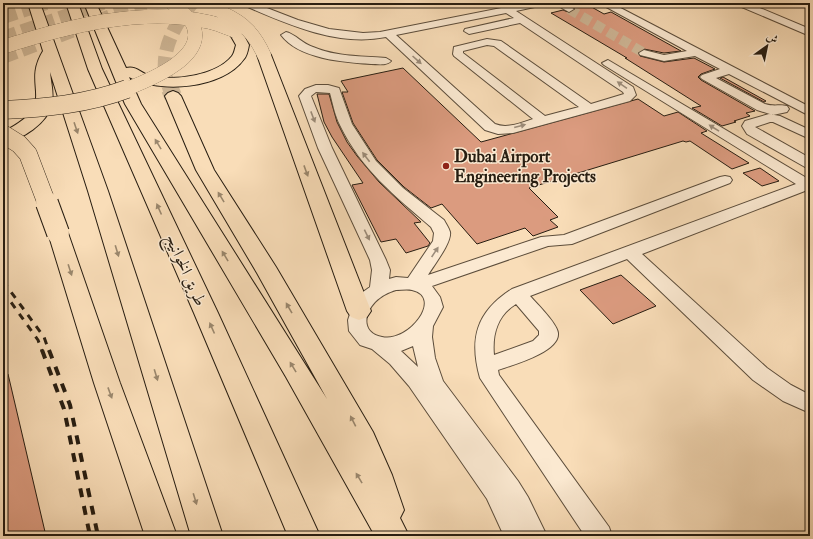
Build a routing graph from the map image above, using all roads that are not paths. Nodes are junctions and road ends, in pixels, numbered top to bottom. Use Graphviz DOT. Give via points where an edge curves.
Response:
graph roads {
  1 [pos="34,3"];
  2 [pos="72,3"];
  3 [pos="90,3"];
  4 [pos="172,3"];
  5 [pos="269,3"];
  6 [pos="541,3"];
  7 [pos="558,3"];
  8 [pos="604,3"];
  9 [pos="740,3"];
  10 [pos="251,5"];
  11 [pos="211,9"];
  12 [pos="513,9"];
  13 [pos="569,9"];
  14 [pos="455,20"];
  15 [pos="523,20"];
  16 [pos="469,31"];
  17 [pos="388,33"];
  18 [pos="810,33"];
  19 [pos="286,35"];
  20 [pos="485,43"];
  21 [pos="3,47"];
  22 [pos="355,48"];
  23 [pos="50,51"];
  24 [pos="112,52"];
  25 [pos="697,52"];
  26 [pos="644,53"];
  27 [pos="386,61"];
  28 [pos="729,70"];
  29 [pos="173,96"];
  30 [pos="797,105"];
  31 [pos="589,108"];
  32 [pos="3,110"];
  33 [pos="810,112"];
  34 [pos="542,120"];
  35 [pos="3,134"];
  36 [pos="758,135"];
  37 [pos="810,136"];
  38 [pos="3,139"];
  39 [pos="772,143"];
  40 [pos="742,145"];
  41 [pos="810,164"];
  42 [pos="725,180"];
  43 [pos="809,180"];
  44 [pos="630,252"];
  45 [pos="418,286"];
  46 [pos="379,289"];
  47 [pos="518,294"];
  48 [pos="359,311"];
  49 [pos="423,328"];
  50 [pos="379,344"];
  51 [pos="486,366"];
  52 [pos="810,404"];
  53 [pos="161,536"];
  54 [pos="206,536"];
  55 [pos="304,536"];
  56 [pos="395,536"];
  57 [pos="517,536"];
  58 [pos="535,536"];
  59 [pos="600,536"];
  1 -- 23 [label="main road"];
  55 -- 2 [label="main road, طريق الخوانيج, one-way" via="95,69"];
  3 -- 24 [label="main road"];
  4 -- 32 [label="main road, bridge" via="190,20 195,39 186,55 164,72 132,88 90,100"];
  5 -- 10 [label="street"];
  6 -- 12 [label="street"];
  7 -- 13 [label="street"];
  8 -- 25 [label="street"];
  9 -- 18 [label="street"];
  10 -- 22 [label="street" via="336,34"];
  11 -- 48 [label="main road, one-way, bridge" via="245,26 254,35 264,55"];
  12 -- 14 [label="street"];
  12 -- 15 [label="street"];
  40 -- 12 [label="street, one-way"];
  14 -- 16 [label="street"];
  14 -- 17 [label="street"];
  15 -- 16 [label="street"];
  31 -- 15 [label="street, one-way" via="626,98 630,92"];
  16 -- 20 [label="street"];
  17 -- 22 [label="street"];
  17 -- 34 [label="street, one-way" via="494,129 508,130"];
  19 -- 22 [label="street" via="293,42 333,57"];
  20 -- 31 [label="street" via="499,44"];
  20 -- 34 [label="street" via="461,48 457,52"];
  21 -- 24 [label="main road, bridge" via="82,21 138,12 172,12 218,21 234,31 243,46 241,54 230,66 212,75 188,82 161,83 142,79 130,70 122,56"];
  22 -- 27 [label="street"];
  23 -- 38 [label="main road" via="42,71 45,98 42,107 28,125"];
  23 -- 54 [label="main road, one-way" via="98,190"];
  56 -- 24 [label="main road, one-way" via="133,104"];
  25 -- 26 [label="street" via="669,59"];
  25 -- 28 [label="street"];
  28 -- 30 [label="street"];
  28 -- 30 [label="street" via="706,77 764,109 776,111"];
  56 -- 29 [label="main road, one-way" via="377,475 363,441 312,347 205,170"];
  30 -- 33 [label="street"];
  31 -- 34 [label="street"];
  35 -- 53 [label="main road, one-way, bridge" via="19,144 28,154 58,233"];
  36 -- 37 [label="street" via="750,130 748,125 772,118"];
  36 -- 39 [label="street"];
  36 -- 40 [label="street" via="756,140 743,142"];
  39 -- 40 [label="street"];
  39 -- 41 [label="street"];
  40 -- 43 [label="street" via="768,161"];
  42 -- 45 [label="street" via="566,240 548,252"];
  43 -- 44 [label="street"];
  44 -- 47 [label="street"];
  44 -- 52 [label="street" via="760,374 776,387"];
  45 -- 46 [label="street" via="393,283"];
  45 -- 46 [label="street, one-way" via="441,241 441,228 371,164 348,130 335,91 310,90 305,96 325,148 378,260 381,270"];
  45 -- 49 [label="street" via="431,296 434,309"];
  46 -- 48 [label="street" via="367,299"];
  47 -- 51 [label="street" via="502,305 489,322 484,342"];
  47 -- 51 [label="street" via="547,328 548,338 540,346"];
  48 -- 50 [label="street" via="356,324 359,331 370,341"];
  49 -- 50 [label="street" via="407,341 389,345"];
  49 -- 58 [label="street" via="424,357 435,386 510,489"];
  50 -- 57 [label="street" via="408,368 421,386 494,491"];
  51 -- 59 [label="street" via="490,378"];
}
